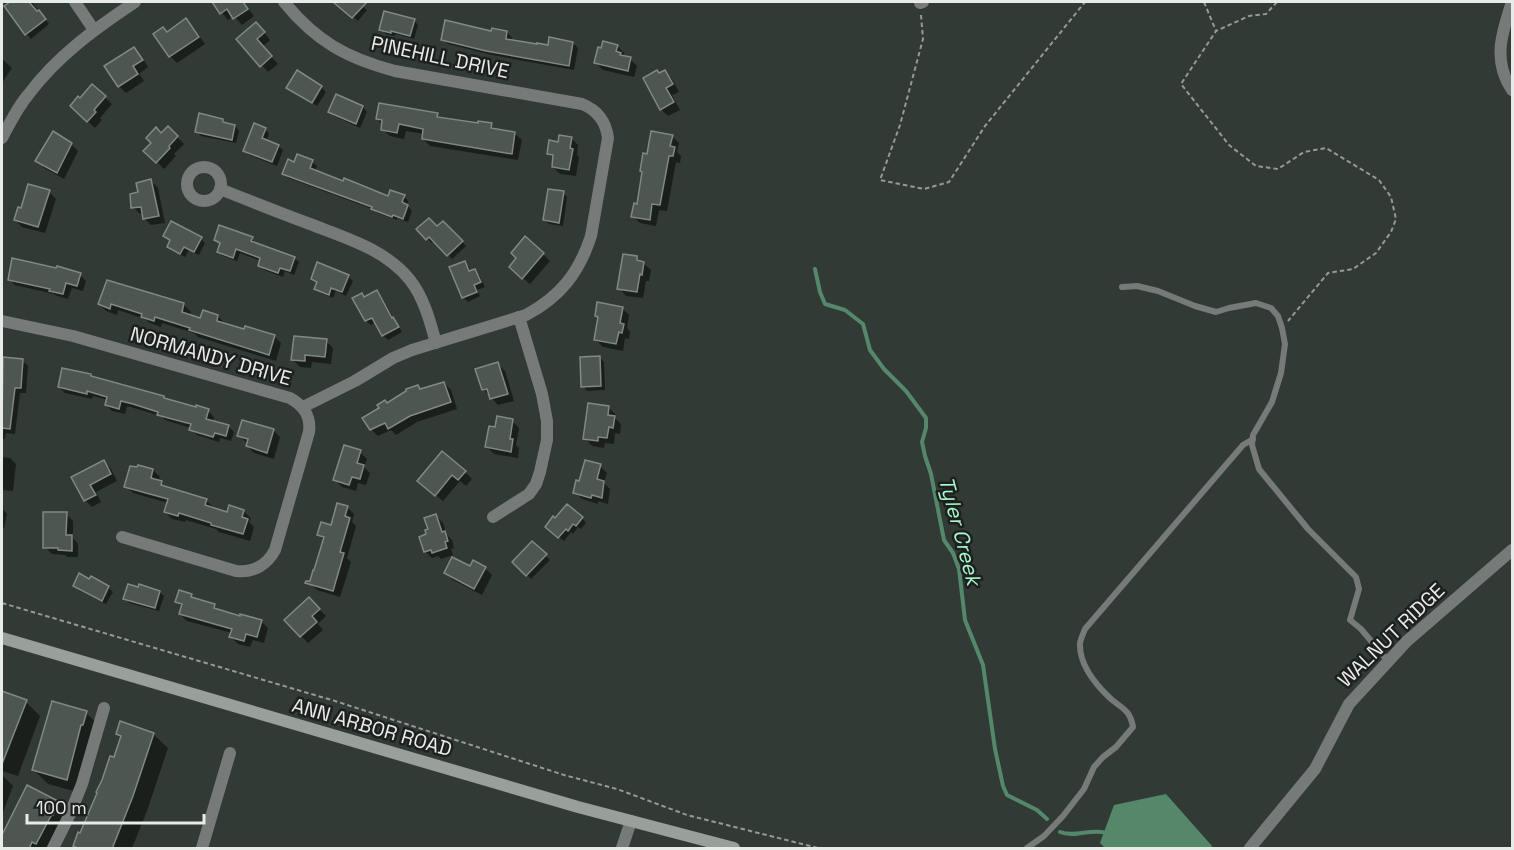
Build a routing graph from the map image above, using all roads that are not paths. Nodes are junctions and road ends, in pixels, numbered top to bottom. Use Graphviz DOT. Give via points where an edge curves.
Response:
graph roads {
  1 [pos="75,2"];
  2 [pos="135,2"];
  3 [pos="284,2"];
  4 [pos="1512,2"];
  5 [pos="94,30"];
  6 [pos="1512,90"];
  7 [pos="602,119"];
  8 [pos="2,138"];
  9 [pos="220,189"];
  10 [pos="1122,287"];
  11 [pos="519,317"];
  12 [pos="2,321"];
  13 [pos="436,343"];
  14 [pos="303,407"];
  15 [pos="1253,439"];
  16 [pos="493,517"];
  17 [pos="122,537"];
  18 [pos="1512,550"];
  19 [pos="2,638"];
  20 [pos="1389,661"];
  21 [pos="104,708"];
  22 [pos="230,753"];
  23 [pos="631,821"];
  24 [pos="53,849"];
  25 [pos="202,849"];
  26 [pos="622,849"];
  27 [pos="734,849"];
  28 [pos="1027,849"];
  29 [pos="1250,849"];
  1 -- 5 [label="street"];
  2 -- 5 [label="street"];
  3 -- 7 [label="street, PINEHILL DRIVE" via="319,37 347,55 373,65 582,104"];
  4 -- 6 [label="street" via="1500,48 1502,67"];
  5 -- 8 [label="street" via="39,81"];
  7 -- 11 [label="street, NORMANDY DRIVE" via="607,144 591,236 582,260 559,292"];
  9 -- 13 [label="street" via="386,257 417,290"];
  10 -- 15 [label="lane" via="1158,291 1216,312 1256,303 1271,308 1278,316 1285,344 1281,373 1272,402"];
  11 -- 13 [label="street, NORMANDY DRIVE"];
  11 -- 16 [label="street" via="542,394 547,440 536,484 528,494"];
  12 -- 14 [label="street, NORMANDY DRIVE" via="73,336 290,398"];
  13 -- 14 [label="street, NORMANDY DRIVE" via="393,358"];
  14 -- 17 [label="street" via="309,419 309,432 275,550 266,562 256,569 236,571"];
  15 -- 20 [label="lane" via="1259,469 1308,529 1356,577 1359,589 1350,620"];
  15 -- 28 [label="lane" via="1243,445 1085,629 1080,641 1088,672 1131,717 1133,727 1094,767 1084,789 1063,816"];
  18 -- 20 [label="street, WALNUT RIDGE"];
  19 -- 23 [label="main road, ANN ARBOR ROAD"];
  20 -- 29 [label="street, WALNUT RIDGE" via="1349,704 1315,769"];
  21 -- 24 [label="street" via="74,804"];
  22 -- 25 [label="street"];
  23 -- 26 [label="street"];
  23 -- 27 [label="main road, ANN ARBOR ROAD"];
}
